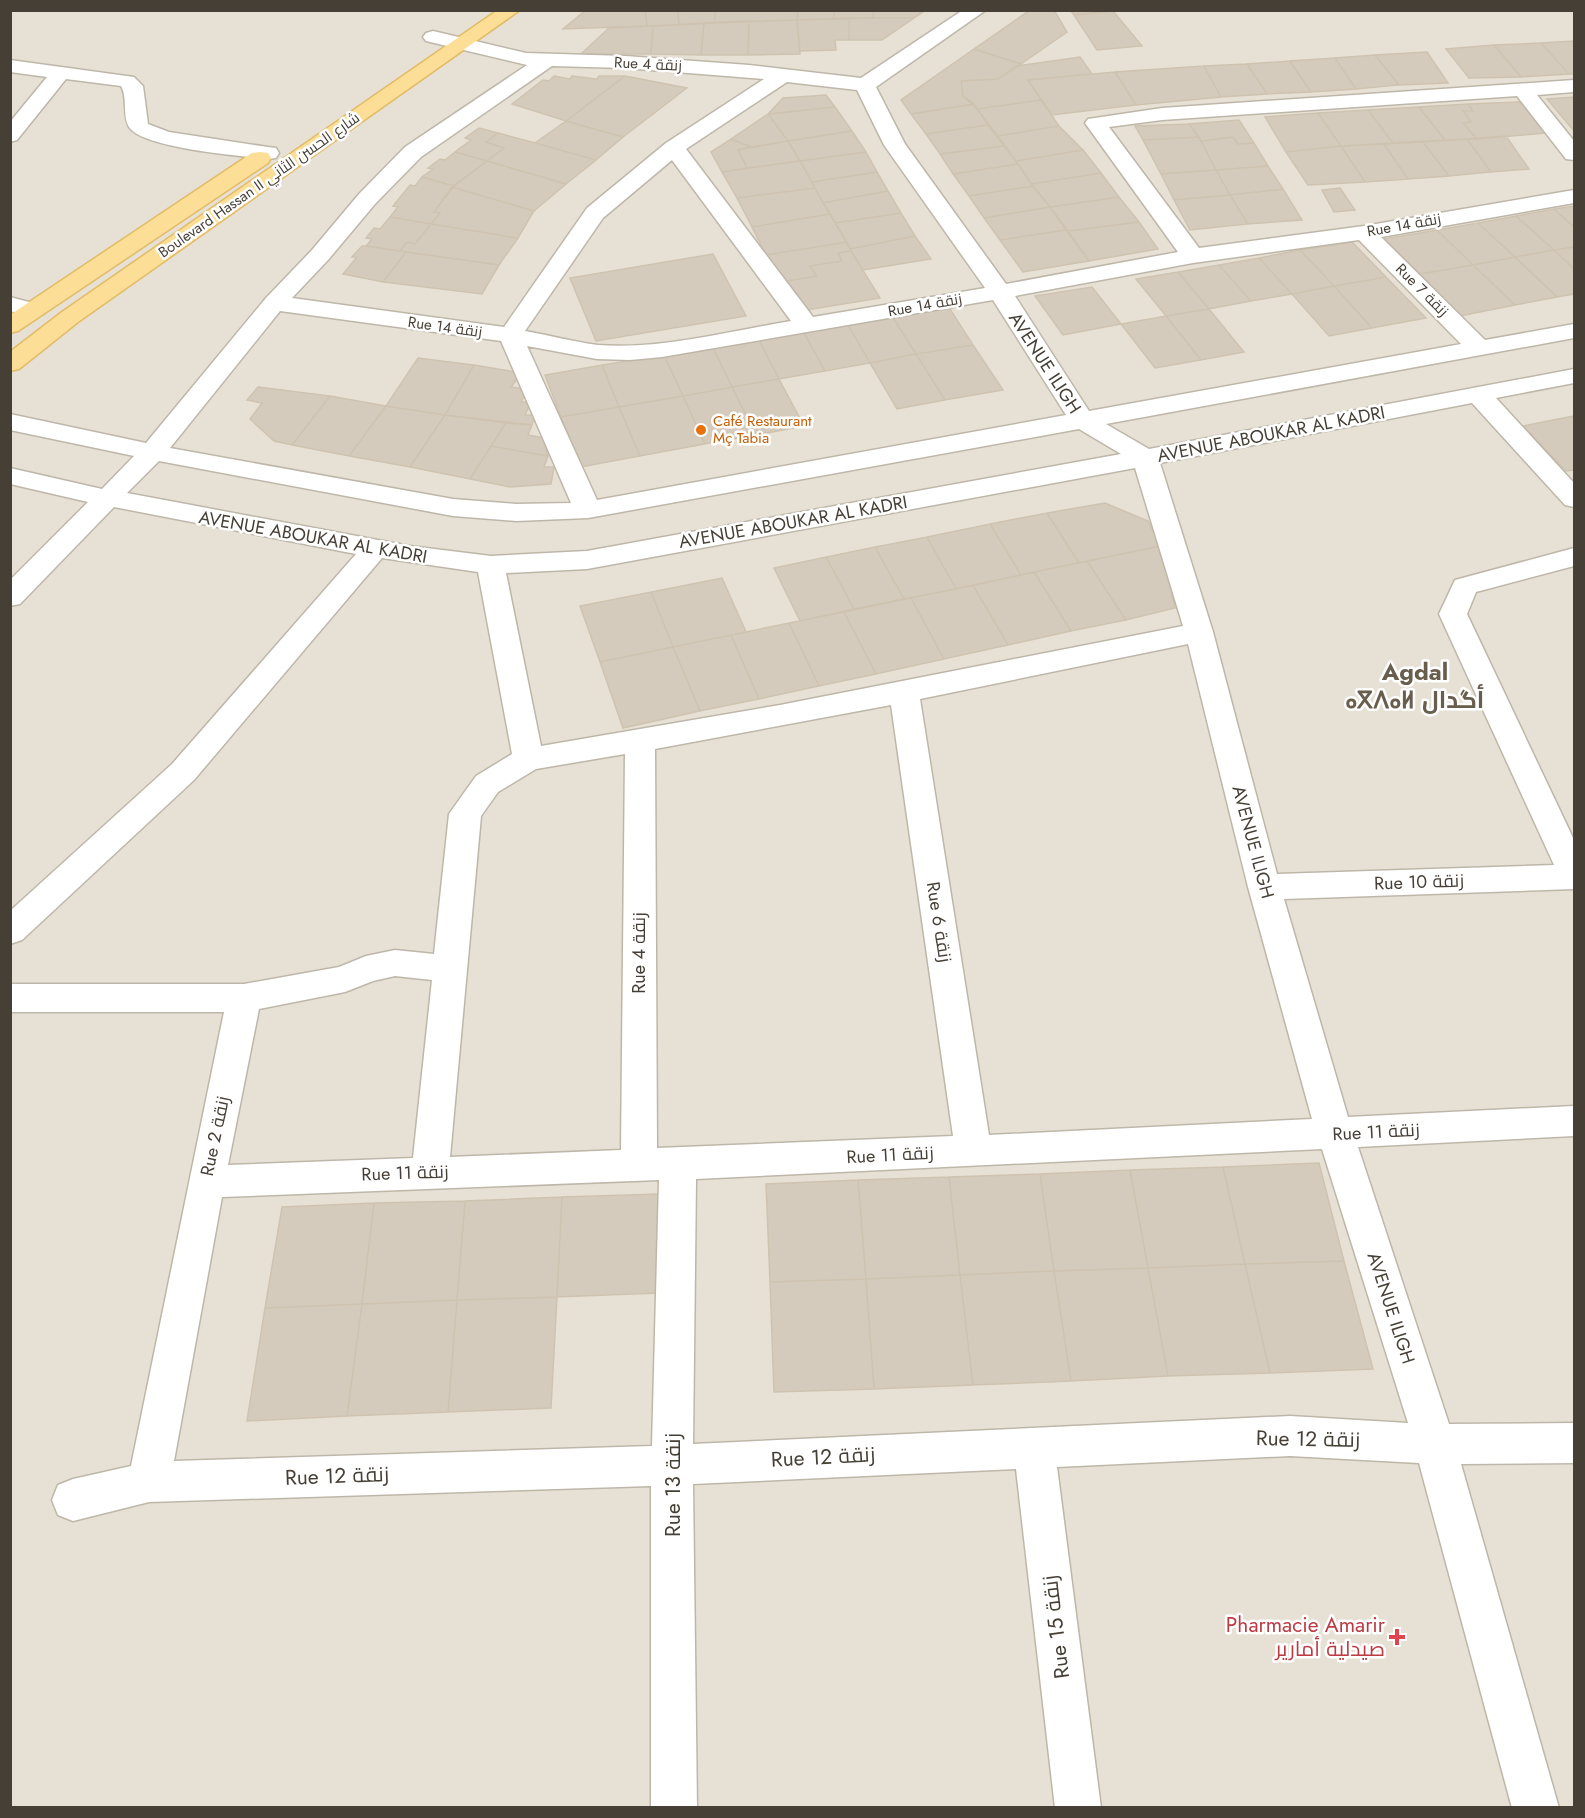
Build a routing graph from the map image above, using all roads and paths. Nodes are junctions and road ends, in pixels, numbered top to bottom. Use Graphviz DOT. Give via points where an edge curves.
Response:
graph roads {
  1 [pos="511,10"];
  2 [pos="977,10"];
  3 [pos="457,21"];
  4 [pos="433,37"];
  5 [pos="462,44"];
  6 [pos="414,51"];
  7 [pos="546,61"];
  8 [pos="10,66"];
  9 [pos="61,72"];
  10 [pos="785,74"];
  11 [pos="865,85"];
  12 [pos="1575,86"];
  13 [pos="1523,90"];
  14 [pos="10,136"];
  15 [pos="287,140"];
  16 [pos="674,148"];
  17 [pos="268,153"];
  18 [pos="1575,154"];
  19 [pos="1575,195"];
  20 [pos="1364,233"];
  21 [pos="1193,256"];
  22 [pos="1000,292"];
  23 [pos="274,303"];
  24 [pos="21,307"];
  25 [pos="807,325"];
  26 [pos="10,326"];
  27 [pos="1575,331"];
  28 [pos="510,336"];
  29 [pos="1479,348"];
  30 [pos="10,364"];
  31 [pos="1575,376"];
  32 [pos="1477,393"];
  33 [pos="1082,420"];
  34 [pos="10,422"];
  35 [pos="152,453"];
  36 [pos="1145,458"];
  37 [pos="10,476"];
  38 [pos="107,498"];
  39 [pos="1575,499"];
  40 [pos="588,510"];
  41 [pos="374,550"];
  42 [pos="1575,557"];
  43 [pos="491,565"];
  44 [pos="10,597"];
  45 [pos="1199,633"];
  46 [pos="904,693"];
  47 [pos="640,741"];
  48 [pos="528,759"];
  49 [pos="1575,875"];
  50 [pos="1264,887"];
  51 [pos="10,931"];
  52 [pos="450,969"];
  53 [pos="10,998"];
  54 [pos="244,998"];
  55 [pos="1575,1121"];
  56 [pos="1335,1134"];
  57 [pos="973,1150"];
  58 [pos="678,1163"];
  59 [pos="639,1165"];
  60 [pos="430,1172"];
  61 [pos="206,1182"];
  62 [pos="1575,1443"];
  63 [pos="1436,1444"];
  64 [pos="1034,1446"];
  65 [pos="672,1465"];
  66 [pos="149,1482"];
  67 [pos="73,1500"];
  68 [pos="674,1808"];
  69 [pos="1078,1808"];
  70 [pos="1536,1808"];
  1 -- 5 [label="main road, Boulevard Hassan II شارع الحسن الثاني"];
  2 -- 11 [label="street"];
  3 -- 4 [label="main road"];
  4 -- 5 [label="street, Rue 4 زنقة"];
  4 -- 6 [label="main road"];
  5 -- 7 [label="street, Rue 4 زنقة"];
  5 -- 30 [label="main road, Boulevard Hassan II شارع الحسن الثاني" via="80,310"];
  7 -- 10 [label="street, Rue 4 زنقة" via="625,62"];
  7 -- 23 [label="street" via="413,152"];
  8 -- 9 [label="street"];
  9 -- 14 [label="street"];
  9 -- 17 [label="street" via="127,81 133,86 138,124 151,134"];
  10 -- 11 [label="street, Rue 4 زنقة"];
  10 -- 16 [label="street"];
  11 -- 22 [label="street, AVENUE ILIGH" via="895,145"];
  12 -- 13 [label="street"];
  13 -- 18 [label="street"];
  13 -- 21 [label="street" via="1162,114 1095,123"];
  15 -- 17 [label="main road, Boulevard Hassan II شارع الحسن الثاني"];
  16 -- 25 [label="street"];
  16 -- 28 [label="street" via="595,213"];
  17 -- 24 [label="main road, Boulevard Hassan II شارع الحسن الثاني"];
  19 -- 20 [label="street, Rue 14 زنقة"];
  20 -- 21 [label="street, Rue 14 زنقة"];
  20 -- 29 [label="street, Rue 7 زنقة"];
  21 -- 22 [label="street, Rue 14 زنقة"];
  22 -- 25 [label="street, Rue 14 زنقة"];
  22 -- 33 [label="street, AVENUE ILIGH"];
  23 -- 28 [label="street, Rue 14 زنقة"];
  23 -- 35 [label="street"];
  24 -- 26 [label="main road, Boulevard Hassan II شارع الحسن الثاني"];
  25 -- 28 [label="street, Rue 14 زنقة" via="630,353 564,347"];
  27 -- 29 [label="street"];
  28 -- 40 [label="street"];
  29 -- 33 [label="street"];
  31 -- 32 [label="street, AVENUE ABOUKAR AL KADRI"];
  32 -- 36 [label="street, AVENUE ABOUKAR AL KADRI"];
  32 -- 39 [label="street"];
  33 -- 36 [label="street, AVENUE ILIGH"];
  33 -- 40 [label="street"];
  34 -- 35 [label="street"];
  35 -- 38 [label="street"];
  35 -- 40 [label="street" via="459,508"];
  36 -- 43 [label="street, AVENUE ABOUKAR AL KADRI" via="587,560"];
  36 -- 45 [label="street, AVENUE ILIGH"];
  37 -- 38 [label="street, AVENUE ABOUKAR AL KADRI"];
  38 -- 41 [label="street, AVENUE ABOUKAR AL KADRI"];
  38 -- 44 [label="street"];
  41 -- 43 [label="street, AVENUE ABOUKAR AL KADRI"];
  41 -- 51 [label="street" via="183,772"];
  42 -- 49 [label="street" via="1465,585 1453,614"];
  43 -- 48 [label="street"];
  45 -- 46 [label="street"];
  45 -- 50 [label="street, AVENUE ILIGH"];
  46 -- 47 [label="street"];
  46 -- 57 [label="street, Rue 6 زنقة"];
  47 -- 48 [label="street"];
  47 -- 59 [label="street, Rue 4 زنقة"];
  48 -- 52 [label="street" via="487,784 465,814"];
  49 -- 50 [label="street, Rue 10 زنقة"];
  50 -- 56 [label="street, AVENUE ILIGH"];
  52 -- 54 [label="street" via="395,963 366,969 345,979"];
  52 -- 60 [label="street"];
  53 -- 54 [label="street"];
  54 -- 61 [label="street, Rue 2 زنقة"];
  55 -- 56 [label="street, Rue 11 زنقة"];
  56 -- 57 [label="street, Rue 11 زنقة"];
  56 -- 63 [label="street, AVENUE ILIGH"];
  57 -- 58 [label="street, Rue 11 زنقة"];
  58 -- 59 [label="street, Rue 11 زنقة"];
  58 -- 65 [label="street, Rue 13 زنقة"];
  59 -- 60 [label="street, Rue 11 زنقة"];
  60 -- 61 [label="street, Rue 11 زنقة"];
  61 -- 66 [label="street, Rue 2 زنقة"];
  62 -- 63 [label="street, Rue 12 زنقة"];
  63 -- 64 [label="street, Rue 12 زنقة" via="1290,1436"];
  63 -- 70 [label="street, AVENUE ILIGH"];
  64 -- 65 [label="street, Rue 12 زنقة"];
  64 -- 69 [label="street, Rue 15 زنقة"];
  65 -- 66 [label="street, Rue 12 زنقة"];
  65 -- 68 [label="street, Rue 13 زنقة"];
  66 -- 67 [label="street, Rue 12 زنقة"];
}
